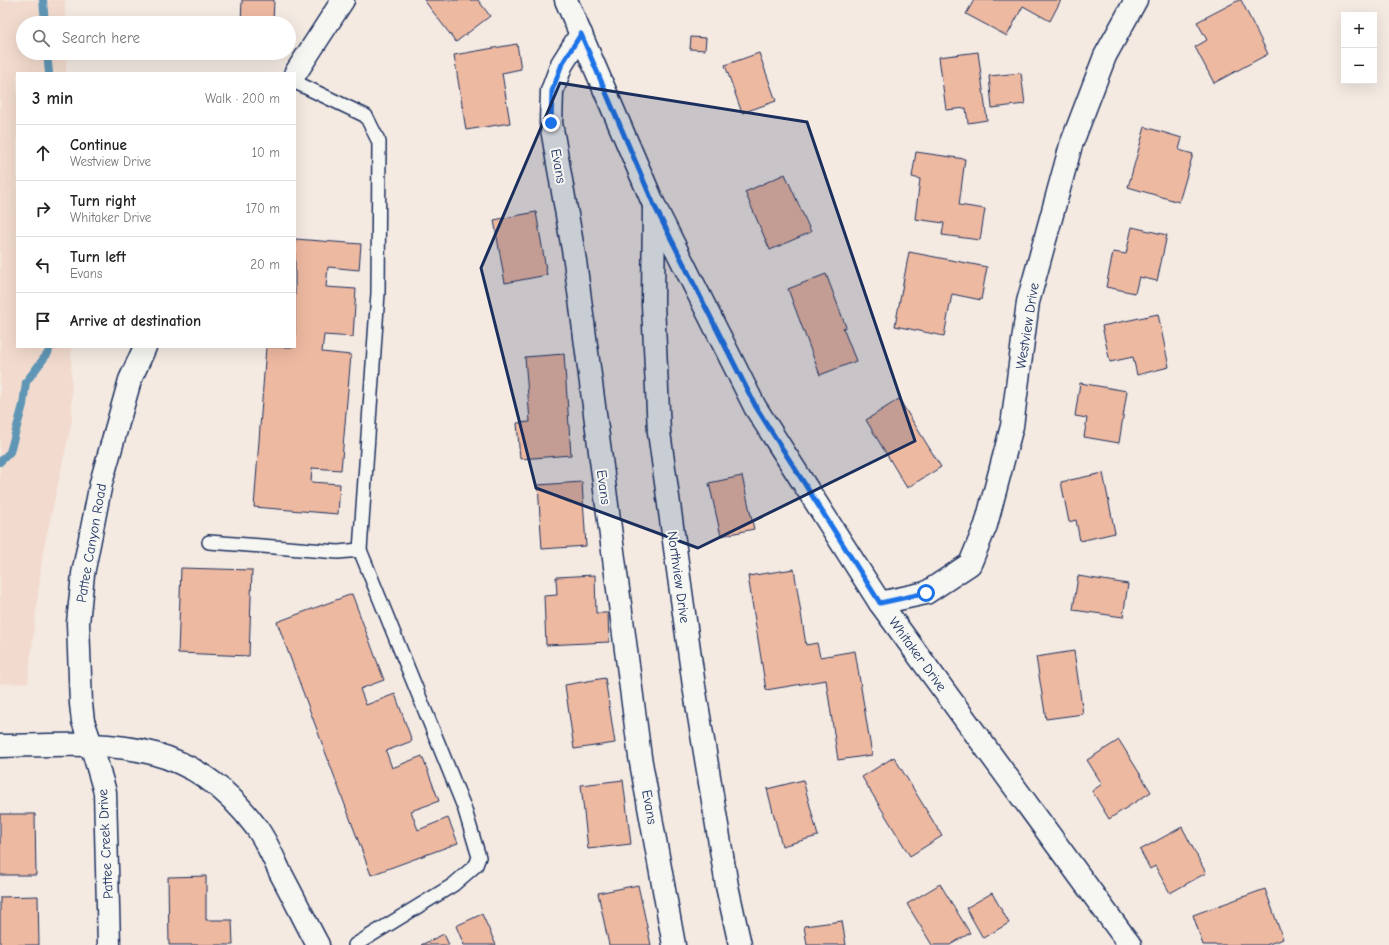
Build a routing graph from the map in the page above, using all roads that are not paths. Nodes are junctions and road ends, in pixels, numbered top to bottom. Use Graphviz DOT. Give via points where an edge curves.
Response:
graph roads {
  1 [pos="343,0"];
  2 [pos="566,0"];
  3 [pos="1136,0"];
  4 [pos="581,34"];
  5 [pos="296,72"];
  6 [pos="296,82"];
  7 [pos="654,205"];
  8 [pos="145,348"];
  9 [pos="209,542"];
  10 [pos="360,550"];
  11 [pos="880,603"];
  12 [pos="91,744"];
  13 [pos="0,746"];
  14 [pos="109,945"];
  15 [pos="318,945"];
  16 [pos="355,945"];
  17 [pos="674,945"];
  18 [pos="740,945"];
  19 [pos="1130,945"];
  1 -- 5 [label="street"];
  2 -- 4 [label="street, Whitaker Drive"];
  3 -- 11 [label="street, Westview Drive" via="1105,56 1071,145 1028,302 1012,426 986,525 973,558 970,564 926,593"];
  4 -- 7 [label="street, Whitaker Drive"];
  4 -- 17 [label="street, Evans" via="562,64 552,91 551,123 575,261 640,757"];
  6 -- 10 [label="lane" via="366,116 379,142 378,292"];
  7 -- 11 [label="street, Whitaker Drive" via="756,407"];
  7 -- 18 [label="street, Northview Drive" via="653,304 659,432 694,686 726,886"];
  8 -- 12 [label="street, Pattee Canyon Road" via="130,380 101,483 83,574 78,623 80,704"];
  9 -- 10 [label="lane" via="338,552"];
  10 -- 16 [label="lane" via="464,808 479,857 476,865 453,884"];
  11 -- 19 [label="street, Whitaker Drive"];
  12 -- 13 [label="street"];
  12 -- 14 [label="street, Pattee Creek Drive" via="105,792"];
  12 -- 15 [label="street" via="139,749 174,760 198,772 218,787 256,828"];
}
